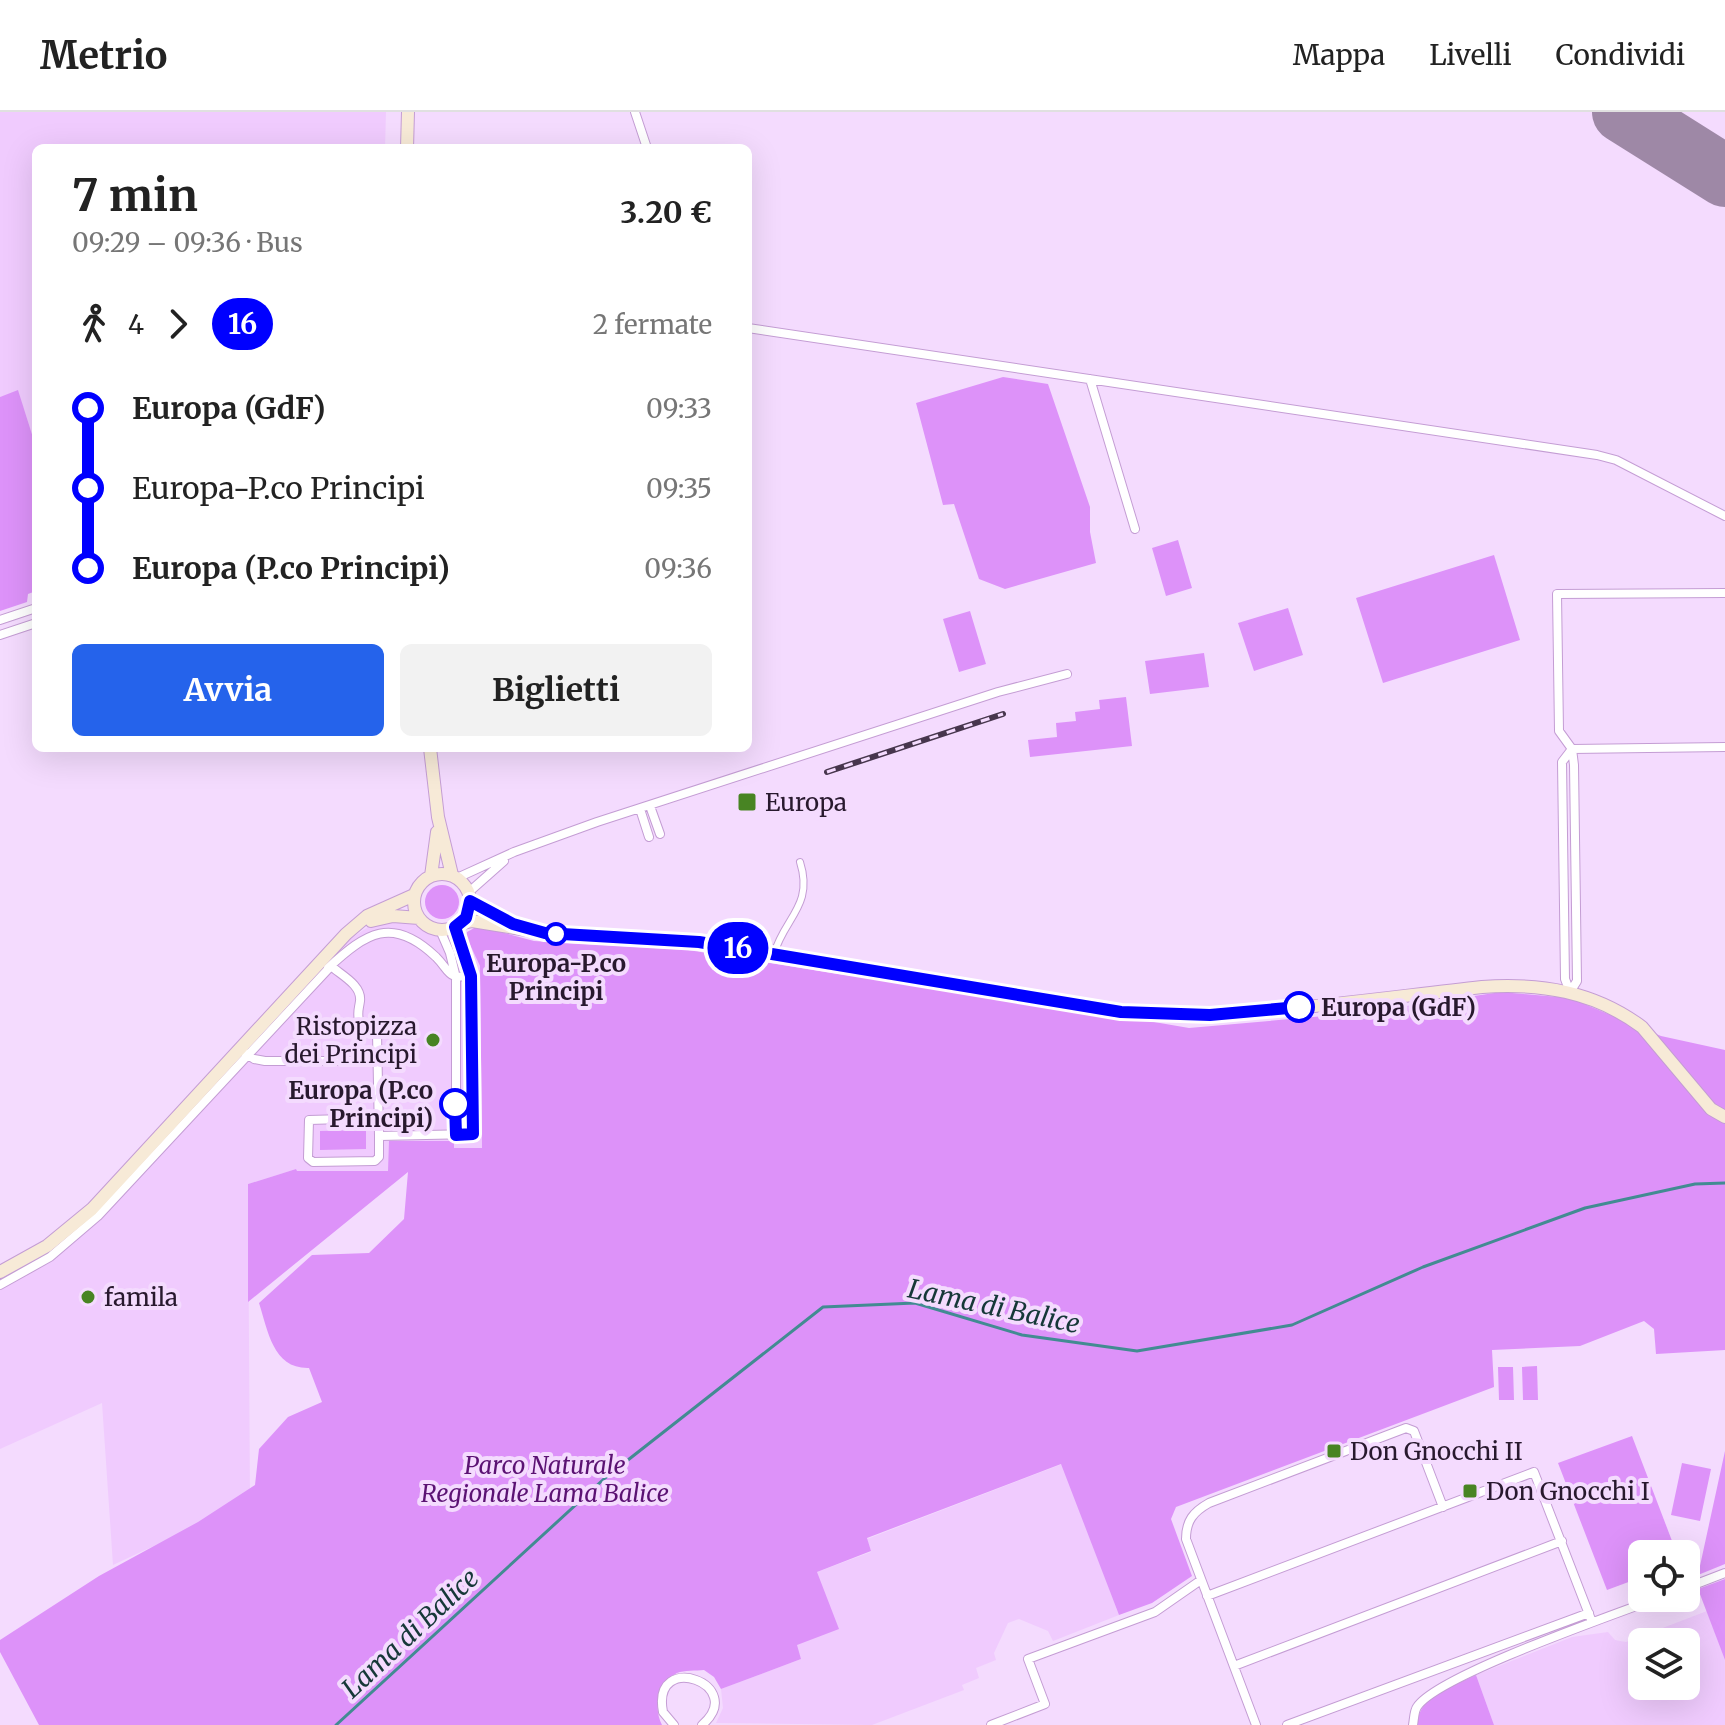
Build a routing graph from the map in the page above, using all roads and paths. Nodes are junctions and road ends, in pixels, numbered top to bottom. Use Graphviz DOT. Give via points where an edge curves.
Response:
graph roads {
  1 [pos="408,112"];
  2 [pos="635,112"];
  3 [pos="407,144"];
  4 [pos="646,144"];
  5 [pos="752,329"];
  6 [pos="1090,379"];
  7 [pos="1725,516"];
  8 [pos="1135,529"];
  9 [pos="1725,593"];
  10 [pos="32,609"];
  11 [pos="0,620"];
  12 [pos="32,624"];
  13 [pos="0,635"];
  14 [pos="1067,674"];
  15 [pos="1725,747"];
  16 [pos="1572,749"];
  17 [pos="430,752"];
  18 [pos="650,806"];
  19 [pos="640,809"];
  20 [pos="438,817"];
  21 [pos="660,834"];
  22 [pos="649,837"];
  23 [pos="514,852"];
  24 [pos="800,862"];
  25 [pos="431,876"];
  26 [pos="455,876"];
  27 [pos="414,895"];
  28 [pos="470,896"];
  29 [pos="419,918"];
  30 [pos="359,924"];
  31 [pos="457,926"];
  32 [pos="440,930"];
  33 [pos="545,933"];
  34 [pos="774,954"];
  35 [pos="331,966"];
  36 [pos="471,976"];
  37 [pos="456,978"];
  38 [pos="1570,992"];
  39 [pos="285,999"];
  40 [pos="243,1052"];
  41 [pos="379,1061"];
  42 [pos="455,1096"];
  43 [pos="472,1096"];
  44 [pos="1725,1117"];
  45 [pos="379,1118"];
  46 [pos="456,1135"];
  47 [pos="379,1136"];
  48 [pos="167,1142"];
  49 [pos="144,1153"];
  50 [pos="117,1196"];
  51 [pos="92,1209"];
  52 [pos="0,1272"];
  53 [pos="0,1285"];
  54 [pos="1443,1507"];
  55 [pos="1562,1541"];
  56 [pos="1725,1573"];
  57 [pos="1201,1580"];
  58 [pos="1700,1583"];
  59 [pos="1207,1596"];
  60 [pos="1628,1607"];
  61 [pos="1590,1618"];
  62 [pos="1234,1666"];
  63 [pos="705,1724"];
  64 [pos="674,1725"];
  65 [pos="991,1725"];
  66 [pos="1256,1725"];
  67 [pos="1287,1725"];
  68 [pos="1413,1725"];
  1 -- 3 [label="main road"];
  2 -- 4 [label="street"];
  5 -- 6 [label="street"];
  6 -- 7 [label="street" via="1597,455"];
  6 -- 8 [label="street"];
  9 -- 16 [label="street" via="1557,594 1559,731"];
  10 -- 11 [label="street"];
  12 -- 13 [label="street"];
  14 -- 18 [label="street"];
  15 -- 16 [label="street"];
  16 -- 38 [label="street" via="1562,762 1565,979"];
  17 -- 20 [label="main road"];
  18 -- 19 [label="street"];
  18 -- 21 [label="street"];
  19 -- 22 [label="street"];
  19 -- 23 [label="street"];
  20 -- 25 [label="main road"];
  20 -- 26 [label="main road"];
  23 -- 26 [label="street"];
  23 -- 28 [label="street"];
  24 -- 34 [label="street" via="804,884 798,911"];
  25 -- 26 [label="main road"];
  25 -- 27 [label="main road"];
  26 -- 28 [label="main road"];
  27 -- 29 [label="main road"];
  27 -- 30 [label="main road"];
  28 -- 31 [label="main road" via="466,918"];
  28 -- 33 [label="main road" via="513,924"];
  29 -- 30 [label="main road" via="393,916"];
  29 -- 32 [label="main road"];
  30 -- 39 [label="main road"];
  31 -- 32 [label="main road"];
  31 -- 33 [label="main road" via="474,921"];
  31 -- 36 [label="street"];
  32 -- 37 [label="street"];
  33 -- 34 [label="main road" via="680,940"];
  34 -- 38 [label="main road" via="1121,1012 1168,1015 1265,1011 1513,985"];
  35 -- 37 [label="street" via="361,940 395,932 420,943"];
  35 -- 39 [label="street"];
  35 -- 40 [label="street"];
  35 -- 41 [label="street" via="357,988 359,1020 377,1033"];
  36 -- 37 [label="street"];
  36 -- 43 [label="street"];
  37 -- 42 [label="street"];
  38 -- 44 [label="main road" via="1642,1027 1711,1109"];
  39 -- 40 [label="main road"];
  40 -- 41 [label="street" via="265,1061"];
  40 -- 48 [label="street"];
  40 -- 49 [label="main road"];
  41 -- 45 [label="street"];
  42 -- 43 [label="street"];
  42 -- 46 [label="street"];
  43 -- 46 [label="street" via="473,1134"];
  45 -- 47 [label="street"];
  45 -- 47 [label="street" via="309,1120 308,1158 375,1161"];
  46 -- 47 [label="street"];
  48 -- 49 [label="street"];
  48 -- 50 [label="street"];
  49 -- 51 [label="main road"];
  50 -- 51 [label="street"];
  50 -- 53 [label="street" via="50,1257"];
  51 -- 52 [label="main road" via="47,1246"];
  54 -- 55 [label="street" via="1534,1472"];
  54 -- 57 [label="street" via="1414,1431 1406,1428 1201,1507 1186,1526 1186,1539"];
  54 -- 59 [label="street"];
  55 -- 61 [label="street"];
  55 -- 62 [label="street"];
  56 -- 58 [label="street"];
  57 -- 59 [label="street"];
  57 -- 65 [label="street" via="1155,1612 1028,1659 1045,1704"];
  59 -- 62 [label="street"];
  60 -- 61 [label="street"];
  61 -- 67 [label="street"];
  61 -- 68 [label="street" via="1431,1695 1416,1707"];
  62 -- 66 [label="street"];
  63 -- 64 [label="street" via="714,1699 706,1684 690,1677 673,1681 663,1695 663,1712"];
}
